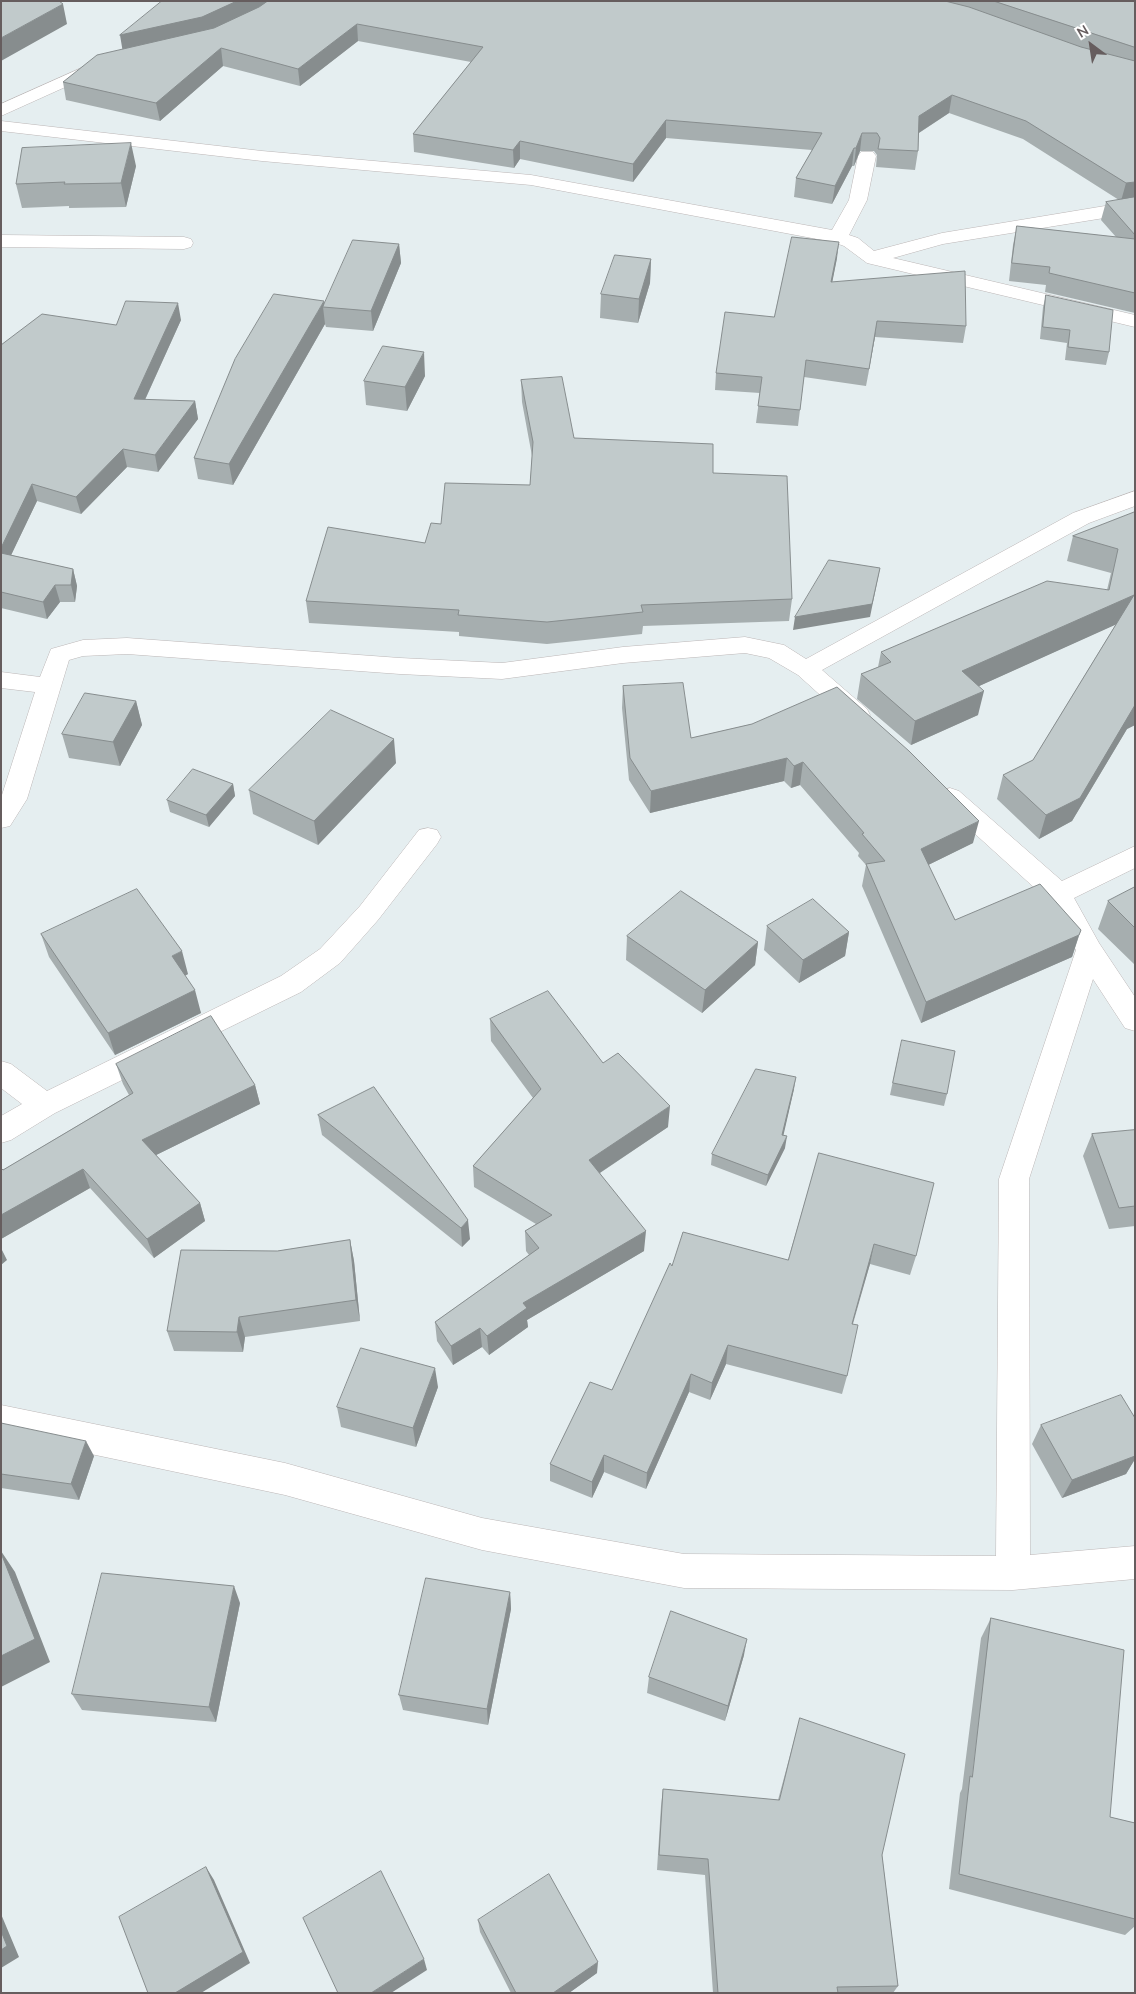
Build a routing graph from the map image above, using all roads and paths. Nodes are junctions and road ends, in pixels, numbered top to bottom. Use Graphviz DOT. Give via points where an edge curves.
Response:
graph roads {
  1 [pos="112,63"];
  2 [pos="1,111"];
  3 [pos="1,126"];
  4 [pos="867,156"];
  5 [pos="1135,207"];
  6 [pos="838,237"];
  7 [pos="1,241"];
  8 [pos="184,243"];
  9 [pos="871,258"];
  10 [pos="1135,321"];
  11 [pos="1135,498"];
  12 [pos="806,669"];
  13 [pos="1,680"];
  14 [pos="49,686"];
  15 [pos="873,728"];
  16 [pos="932,781"];
  17 [pos="1,819"];
  18 [pos="428,837"];
  19 [pos="1135,856"];
  20 [pos="1059,894"];
  21 [pos="1089,950"];
  22 [pos="1135,1020"];
  23 [pos="1,1072"];
  24 [pos="45,1105"];
  25 [pos="1,1131"];
  26 [pos="1,1420"];
  27 [pos="1135,1562"];
  28 [pos="1013,1573"];
  1 -- 2 [label="street" via="94,67"];
  3 -- 6 [label="street" via="262,156 531,180"];
  4 -- 6 [label="street" via="858,200"];
  5 -- 9 [label="street" via="942,239"];
  6 -- 9 [label="street"];
  7 -- 8 [label="street"];
  9 -- 10 [label="street"];
  11 -- 12 [label="street" via="1081,518"];
  12 -- 14 [label="street" via="776,651 745,645 623,655 502,671 127,646 83,648 59,655"];
  12 -- 15 [label="street"];
  13 -- 14 [label="street"];
  14 -- 17 [label="street" via="14,799"];
  16 -- 20 [label="street"];
  18 -- 24 [label="street" via="369,913 330,956 291,984"];
  19 -- 20 [label="street"];
  20 -- 21 [label="street"];
  21 -- 22 [label="street"];
  21 -- 28 [label="street" via="1014,1179"];
  23 -- 24 [label="street"];
  24 -- 25 [label="street"];
  26 -- 28 [label="street" via="285,1479 482,1534 684,1571"];
  27 -- 28 [label="street"];
}
